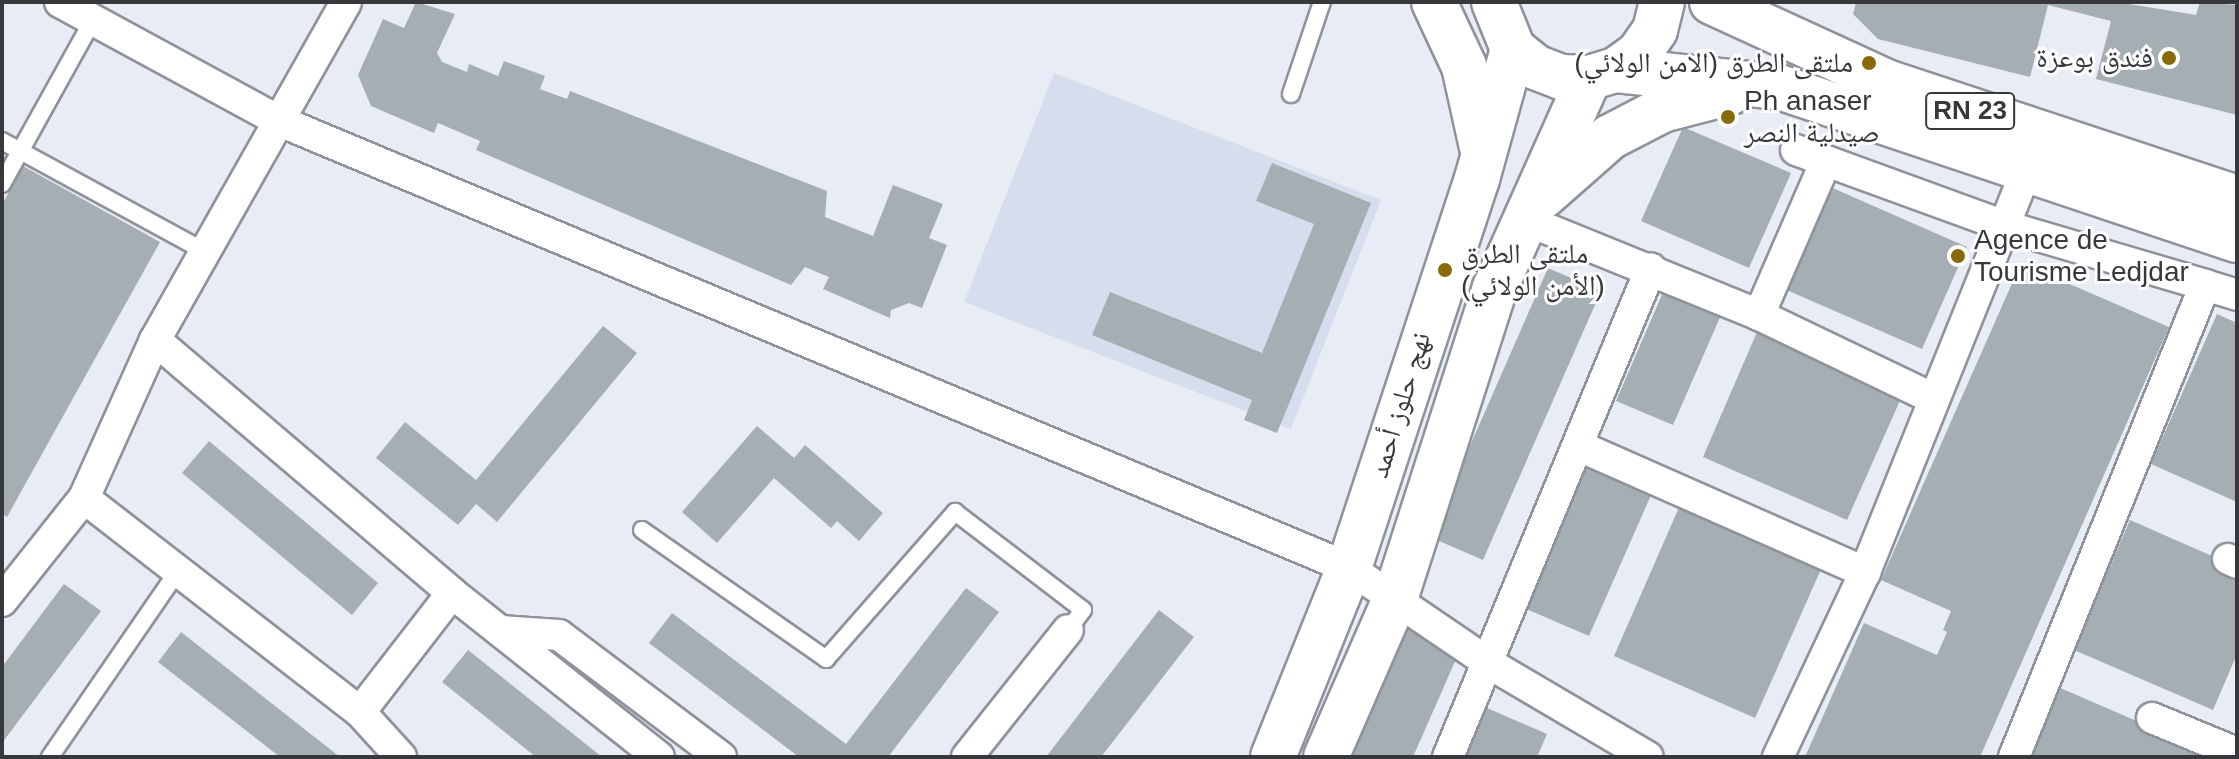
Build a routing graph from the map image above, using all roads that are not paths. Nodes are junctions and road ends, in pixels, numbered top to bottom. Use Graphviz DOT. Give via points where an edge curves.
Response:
graph roads {
  1 [pos="60,2"];
  2 [pos="346,2"];
  3 [pos="1322,2"];
  4 [pos="1434,2"];
  5 [pos="1662,2"];
  6 [pos="1712,2"];
  7 [pos="1745,13"];
  8 [pos="1494,19"];
  9 [pos="93,20"];
  10 [pos="1602,74"];
  11 [pos="1779,87"];
  12 [pos="1291,94"];
  13 [pos="277,120"];
  14 [pos="2,141"];
  15 [pos="1796,150"];
  16 [pos="20,151"];
  17 [pos="1483,152"];
  18 [pos="2033,153"];
  19 [pos="1826,161"];
  20 [pos="2,184"];
  21 [pos="2237,198"];
  22 [pos="1523,219"];
  23 [pos="2005,226"];
  24 [pos="2237,240"];
  25 [pos="204,251"];
  26 [pos="1651,268"];
  27 [pos="2205,285"];
  28 [pos="2237,295"];
  29 [pos="1759,315"];
  30 [pos="155,340"];
  31 [pos="1932,398"];
  32 [pos="1579,446"];
  33 [pos="84,498"];
  34 [pos="642,530"];
  35 [pos="15,562"];
  36 [pos="1349,568"];
  37 [pos="178,571"];
  38 [pos="1865,572"];
  39 [pos="452,593"];
  40 [pos="1395,599"];
  41 [pos="2,601"];
  42 [pos="1068,630"];
  43 [pos="500,631"];
  44 [pos="1490,664"];
  45 [pos="360,712"];
  46 [pos="2152,718"];
  47 [pos="2237,753"];
  48 [pos="50,757"];
  49 [pos="401,757"];
  50 [pos="659,757"];
  51 [pos="721,757"];
  52 [pos="967,757"];
  53 [pos="1273,757"];
  54 [pos="1326,757"];
  55 [pos="1448,757"];
  56 [pos="1648,757"];
  57 [pos="1778,757"];
  58 [pos="2014,757"];
  1 -- 9 [label="street"];
  2 -- 13 [label="street"];
  3 -- 12 [label="lane"];
  4 -- 17 [label="main road" via="1464,66"];
  5 -- 10 [label="main road" via="1655,30 1639,53"];
  6 -- 7 [label="main road, RN 23"];
  7 -- 18 [label="main road, RN 23"];
  8 -- 10 [label="main road" via="1535,67 1561,77"];
  8 -- 17 [label="main road, نهج حلوز أحمد"];
  9 -- 13 [label="street"];
  9 -- 16 [label="lane"];
  10 -- 11 [label="main road"];
  10 -- 22 [label="main road, نهج حلوز أحمد"];
  11 -- 18 [label="main road"];
  11 -- 22 [label="main road" via="1662,110 1610,137 1562,174"];
  13 -- 25 [label="street"];
  13 -- 36 [label="street"];
  14 -- 16 [label="lane"];
  15 -- 19 [label="street"];
  16 -- 20 [label="lane"];
  16 -- 25 [label="lane"];
  17 -- 36 [label="main road, نهج حلوز أحمد"];
  18 -- 21 [label="main road, RN 23"];
  18 -- 23 [label="street"];
  18 -- 24 [label="main road"];
  19 -- 23 [label="street"];
  19 -- 29 [label="street"];
  22 -- 26 [label="street"];
  22 -- 40 [label="main road, نهج حلوز أحمد" via="1495,288"];
  23 -- 27 [label="street"];
  23 -- 31 [label="street"];
  25 -- 30 [label="street"];
  26 -- 29 [label="street"];
  26 -- 32 [label="street"];
  27 -- 28 [label="street"];
  27 -- 58 [label="street"];
  29 -- 31 [label="street"];
  30 -- 33 [label="street"];
  30 -- 39 [label="street"];
  31 -- 38 [label="street"];
  32 -- 38 [label="street"];
  32 -- 44 [label="street"];
  33 -- 35 [label="street"];
  33 -- 37 [label="street"];
  34 -- 42 [label="lane" via="826,659 955,512 1083,610"];
  35 -- 41 [label="street"];
  36 -- 40 [label="street"];
  36 -- 53 [label="main road, نهج حلوز أحمد"];
  37 -- 45 [label="street"];
  37 -- 48 [label="lane"];
  38 -- 57 [label="street"];
  39 -- 43 [label="street"];
  39 -- 45 [label="street"];
  40 -- 44 [label="street"];
  40 -- 54 [label="main road, نهج حلوز أحمد"];
  42 -- 52 [label="street"];
  43 -- 50 [label="street"];
  43 -- 51 [label="street" via="559,635"];
  44 -- 55 [label="street"];
  44 -- 56 [label="street"];
  45 -- 49 [label="street"];
  46 -- 47 [label="street"];
}
